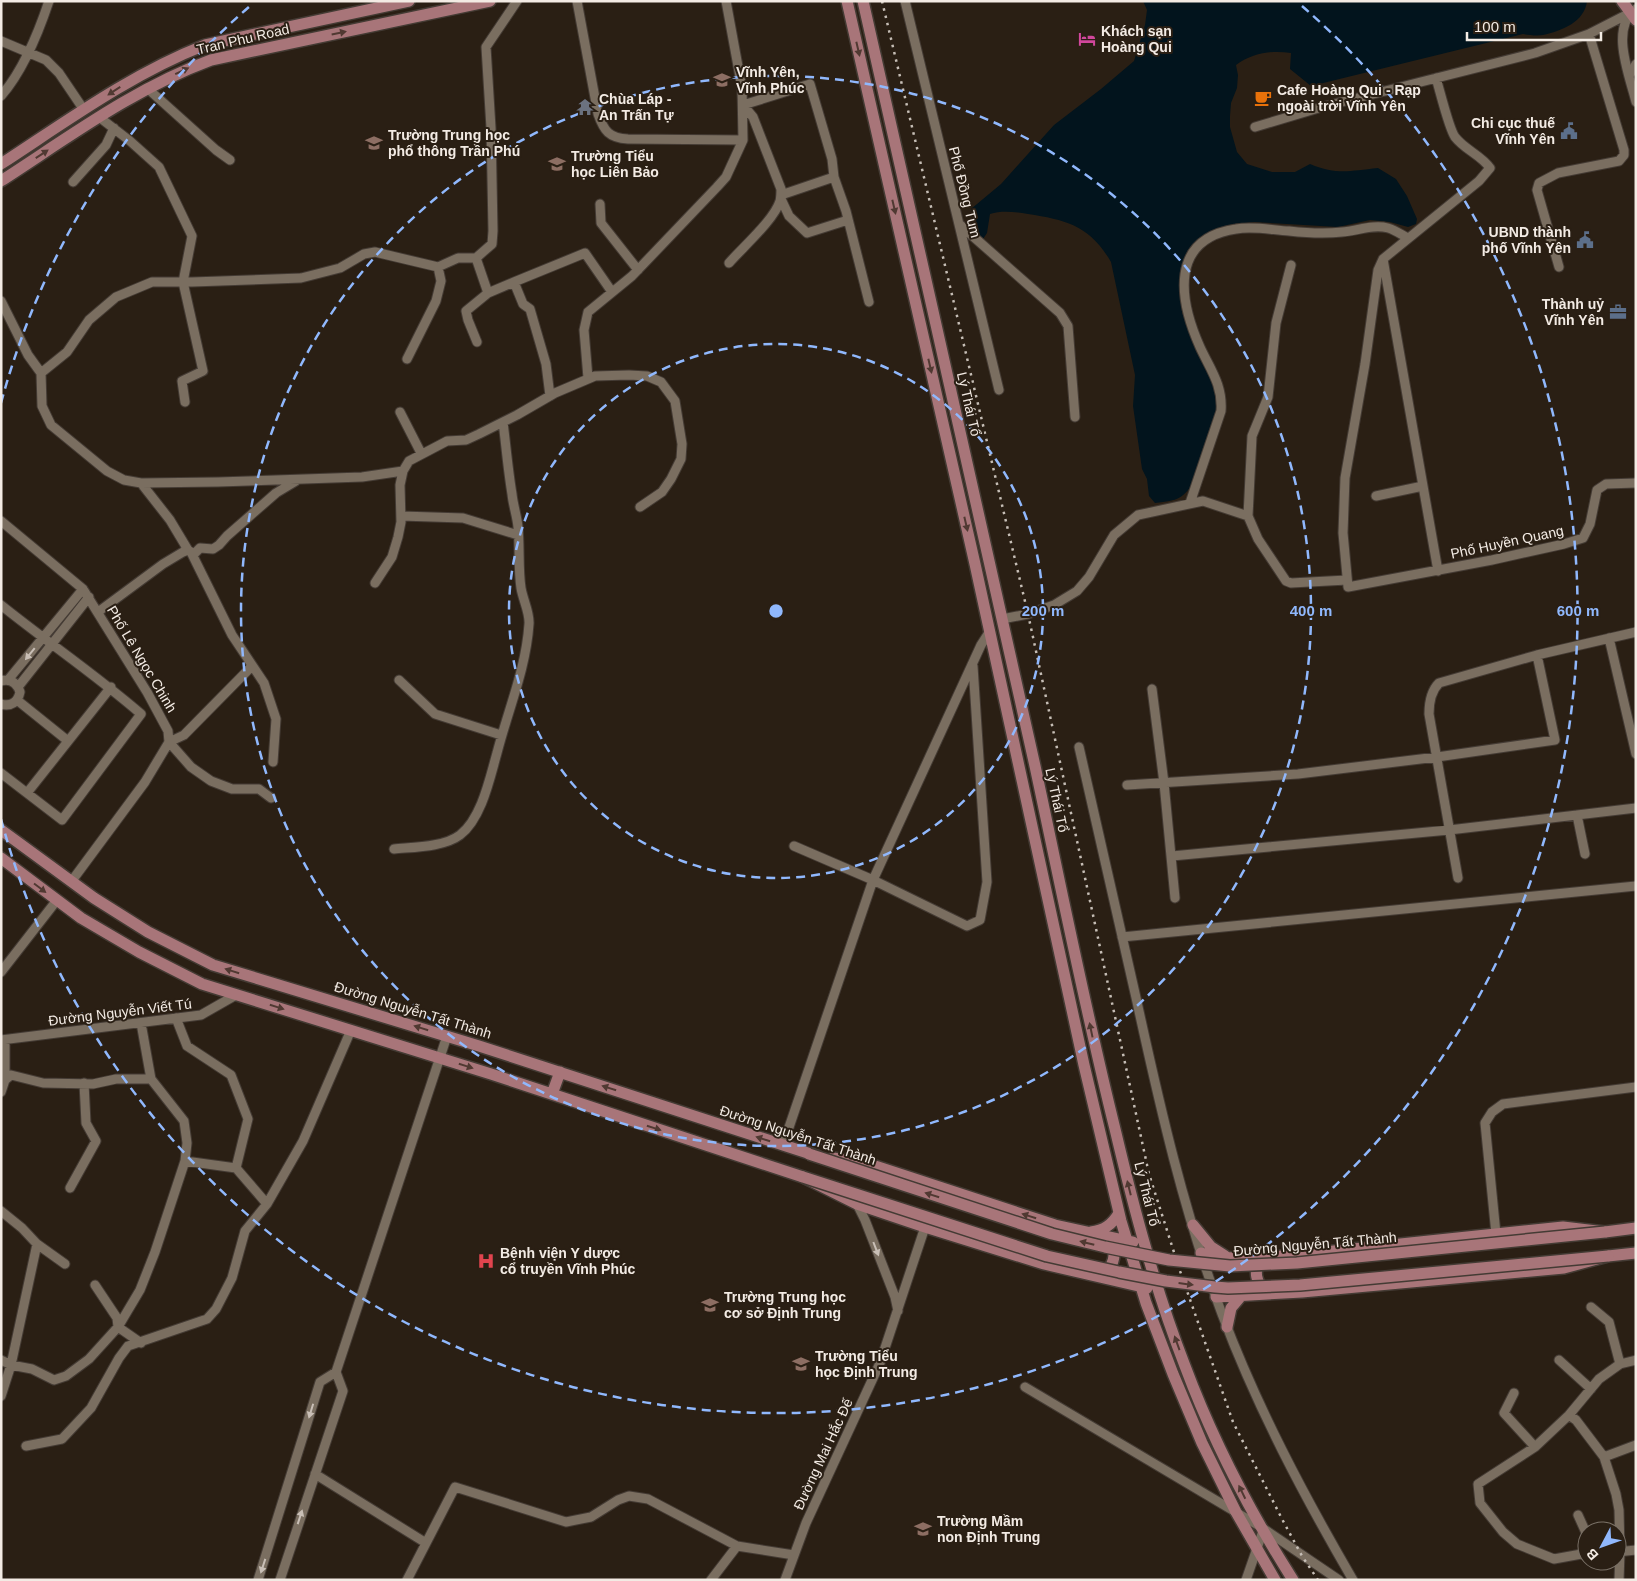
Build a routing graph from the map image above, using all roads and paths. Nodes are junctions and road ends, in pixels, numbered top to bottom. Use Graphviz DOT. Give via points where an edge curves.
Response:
graph roads {
  1 [pos="49,1"];
  2 [pos="410,1"];
  3 [pos="490,1"];
  4 [pos="517,1"];
  5 [pos="577,1"];
  6 [pos="726,1"];
  7 [pos="847,1"];
  8 [pos="863,1"];
  9 [pos="905,1"];
  10 [pos="1622,1"];
  11 [pos="1634,14"];
  12 [pos="1588,34"];
  13 [pos="1,41"];
  14 [pos="28,51"];
  15 [pos="1636,64"];
  16 [pos="1629,76"];
  17 [pos="1436,78"];
  18 [pos="147,88"];
  19 [pos="1,96"];
  20 [pos="1636,102"];
  21 [pos="743,105"];
  22 [pos="84,110"];
  23 [pos="99,118"];
  24 [pos="1255,127"];
  25 [pos="114,128"];
  26 [pos="743,140"];
  27 [pos="230,160"];
  28 [pos="1,164"];
  29 [pos="834,177"];
  30 [pos="1,180"];
  31 [pos="73,182"];
  32 [pos="781,197"];
  33 [pos="600,204"];
  34 [pos="848,220"];
  35 [pos="959,224"];
  36 [pos="1408,238"];
  37 [pos="476,258"];
  38 [pos="1383,259"];
  39 [pos="728,263"];
  40 [pos="1291,265"];
  41 [pos="438,267"];
  42 [pos="1559,267"];
  43 [pos="638,270"];
  44 [pos="183,282"];
  45 [pos="514,282"];
  46 [pos="612,292"];
  47 [pos="488,293"];
  48 [pos="1,301"];
  49 [pos="869,302"];
  50 [pos="477,342"];
  51 [pos="407,359"];
  52 [pos="41,373"];
  53 [pos="588,378"];
  54 [pos="999,390"];
  55 [pos="550,396"];
  56 [pos="185,402"];
  57 [pos="400,412"];
  58 [pos="1076,417"];
  59 [pos="503,422"];
  60 [pos="421,453"];
  61 [pos="403,471"];
  62 [pos="298,480"];
  63 [pos="141,483"];
  64 [pos="1636,483"];
  65 [pos="1423,486"];
  66 [pos="1376,496"];
  67 [pos="1190,503"];
  68 [pos="640,507"];
  69 [pos="401,516"];
  70 [pos="1248,516"];
  71 [pos="1,521"];
  72 [pos="518,535"];
  73 [pos="190,553"];
  74 [pos="988,561"];
  75 [pos="975,564"];
  76 [pos="1438,571"];
  77 [pos="375,583"];
  78 [pos="1347,583"];
  79 [pos="84,589"];
  80 [pos="89,597"];
  81 [pos="1,605"];
  82 [pos="98,612"];
  83 [pos="1002,619"];
  84 [pos="990,631"];
  85 [pos="1636,632"];
  86 [pos="1610,638"];
  87 [pos="43,639"];
  88 [pos="52,644"];
  89 [pos="1537,655"];
  90 [pos="972,664"];
  91 [pos="252,666"];
  92 [pos="5,680"];
  93 [pos="399,680"];
  94 [pos="18,687"];
  95 [pos="111,688"];
  96 [pos="1152,689"];
  97 [pos="17,700"];
  98 [pos="2,706"];
  99 [pos="501,735"];
  100 [pos="68,741"];
  101 [pos="169,742"];
  102 [pos="1079,747"];
  103 [pos="1636,754"];
  104 [pos="1437,758"];
  105 [pos="274,762"];
  106 [pos="1034,763"];
  107 [pos="1019,766"];
  108 [pos="1,773"];
  109 [pos="1164,783"];
  110 [pos="1127,785"];
  111 [pos="27,793"];
  112 [pos="271,798"];
  113 [pos="1636,808"];
  114 [pos="1577,815"];
  115 [pos="1,830"];
  116 [pos="1449,830"];
  117 [pos="794,846"];
  118 [pos="394,849"];
  119 [pos="1585,854"];
  120 [pos="1172,856"];
  121 [pos="1,858"];
  122 [pos="1458,878"];
  123 [pos="873,880"];
  124 [pos="71,882"];
  125 [pos="1636,886"];
  126 [pos="1175,898"];
  127 [pos="57,900"];
  128 [pos="1122,937"];
  129 [pos="5,961"];
  130 [pos="1,972"];
  131 [pos="251,977"];
  132 [pos="236,995"];
  133 [pos="176,1018"];
  134 [pos="141,1023"];
  135 [pos="351,1030"];
  136 [pos="447,1036"];
  137 [pos="3,1040"];
  138 [pos="440,1058"];
  139 [pos="560,1072"];
  140 [pos="151,1079"];
  141 [pos="6,1080"];
  142 [pos="84,1083"];
  143 [pos="1636,1087"];
  144 [pos="1,1092"];
  145 [pos="552,1094"];
  146 [pos="782,1145"];
  147 [pos="809,1154"];
  148 [pos="185,1161"];
  149 [pos="236,1168"];
  150 [pos="803,1177"];
  151 [pos="70,1188"];
  152 [pos="267,1204"];
  153 [pos="857,1204"];
  154 [pos="1,1211"];
  155 [pos="1119,1213"];
  156 [pos="1192,1225"];
  157 [pos="926,1226"];
  158 [pos="1636,1228"];
  159 [pos="1605,1232"];
  160 [pos="1087,1233"];
  161 [pos="1496,1234"];
  162 [pos="1108,1237"];
  163 [pos="1127,1241"];
  164 [pos="37,1244"];
  165 [pos="1144,1244"];
  166 [pos="1201,1253"];
  167 [pos="1636,1253"];
  168 [pos="1608,1256"];
  169 [pos="1263,1257"];
  170 [pos="1228,1258"];
  171 [pos="65,1264"];
  172 [pos="1098,1277"];
  173 [pos="1117,1282"];
  174 [pos="95,1285"];
  175 [pos="1141,1287"];
  176 [pos="1158,1290"];
  177 [pos="1269,1294"];
  178 [pos="1242,1295"];
  179 [pos="1216,1297"];
  180 [pos="1591,1307"];
  181 [pos="1149,1311"];
  182 [pos="898,1312"];
  183 [pos="118,1327"];
  184 [pos="1227,1327"];
  185 [pos="141,1343"];
  186 [pos="1,1360"];
  187 [pos="1559,1360"];
  188 [pos="1636,1360"];
  189 [pos="1620,1364"];
  190 [pos="11,1365"];
  191 [pos="336,1372"];
  192 [pos="1025,1386"];
  193 [pos="1591,1389"];
  194 [pos="1514,1393"];
  195 [pos="1,1396"];
  196 [pos="1569,1415"];
  197 [pos="1636,1445"];
  198 [pos="26,1446"];
  199 [pos="1535,1447"];
  200 [pos="1604,1457"];
  201 [pos="315,1474"];
  202 [pos="1236,1512"];
  203 [pos="1578,1515"];
  204 [pos="1581,1521"];
  205 [pos="1619,1521"];
  206 [pos="1262,1529"];
  207 [pos="426,1543"];
  208 [pos="737,1546"];
  209 [pos="1257,1549"];
  210 [pos="794,1555"];
  211 [pos="1577,1555"];
  212 [pos="408,1579"];
  213 [pos="258,1580"];
  214 [pos="280,1580"];
  215 [pos="711,1580"];
  216 [pos="785,1580"];
  217 [pos="1246,1580"];
  218 [pos="1275,1580"];
  219 [pos="1292,1580"];
  220 [pos="1340,1580"];
  221 [pos="1352,1580"];
  1 -- 14 [label="street"];
  2 -- 22 [label="main road, Tran Phu Road, one-way" via="205,46 140,74"];
  18 -- 3 [label="main road, Tran Phu Road, one-way" via="211,60"];
  4 -- 37 [label="street" via="486,47 492,128 493,231 492,244"];
  5 -- 26 [label="street" via="598,114 602,126 610,134 628,139"];
  6 -- 21 [label="street"];
  7 -- 75 [label="main road, one-way"];
  8 -- 74 [label="main road, Lý Thái Tổ"];
  9 -- 35 [label="street, Phố Đồng Tum"];
  10 -- 11 [label="main road"];
  11 -- 12 [label="street"];
  11 -- 16 [label="street" via="1623,26 1622,36"];
  12 -- 17 [label="street" via="1535,53"];
  12 -- 42 [label="street" via="1624,155 1619,161 1558,173 1539,184 1537,190"];
  13 -- 14 [label="street"];
  14 -- 19 [label="street"];
  14 -- 22 [label="street" via="46,60 59,73"];
  15 -- 16 [label="street"];
  16 -- 20 [label="street"];
  17 -- 24 [label="street"];
  17 -- 36 [label="street" via="1454,137 1485,160 1490,168 1479,181"];
  18 -- 23 [label="main road, Tran Phu Road"];
  18 -- 27 [label="street"];
  21 -- 26 [label="street"];
  21 -- 29 [label="street" via="810,84 832,159"];
  21 -- 32 [label="street" via="753,117 781,189"];
  22 -- 28 [label="main road, Tran Phu Road"];
  23 -- 25 [label="street"];
  30 -- 23 [label="main road, Tran Phu Road, one-way"];
  25 -- 31 [label="street" via="106,145"];
  25 -- 44 [label="street" via="159,167 192,236"];
  26 -- 43 [label="street" via="726,177"];
  29 -- 32 [label="street"];
  29 -- 34 [label="street"];
  32 -- 34 [label="street" via="789,216 806,233"];
  32 -- 39 [label="street" via="768,220"];
  33 -- 43 [label="street" via="601,223"];
  34 -- 49 [label="street"];
  35 -- 54 [label="street, Phố Đồng Tum"];
  35 -- 58 [label="street" via="1060,313 1068,326"];
  36 -- 38 [label="street"];
  36 -- 67 [label="street" via="1388,228 1378,227 1322,234 1238,228 1213,235 1195,249 1185,271 1185,300 1200,347 1217,378 1222,401"];
  37 -- 41 [label="street" via="458,258"];
  37 -- 47 [label="street"];
  38 -- 65 [label="street"];
  38 -- 78 [label="street" via="1378,270 1345,478 1343,533"];
  40 -- 70 [label="street" via="1276,323 1268,397 1252,436"];
  41 -- 44 [label="street" via="375,252 364,254 340,268 301,278"];
  41 -- 51 [label="street" via="440,281 436,301"];
  43 -- 46 [label="street"];
  44 -- 52 [label="street" via="152,282 116,297 89,320 67,352"];
  44 -- 56 [label="street" via="203,371 182,381"];
  45 -- 46 [label="street" via="584,254"];
  45 -- 47 [label="street"];
  45 -- 55 [label="street" via="523,304 530,308 546,364"];
  46 -- 53 [label="street" via="588,312 584,330"];
  47 -- 50 [label="street" via="466,311"];
  48 -- 52 [label="street" via="28,355"];
  52 -- 63 [label="street" via="42,406 51,425 107,471 124,480"];
  53 -- 55 [label="street"];
  53 -- 68 [label="street" via="607,374 647,376 661,382 674,401 682,444 680,459 662,492"];
  55 -- 59 [label="street"];
  57 -- 60 [label="street"];
  59 -- 60 [label="street" via="466,440 447,441"];
  59 -- 72 [label="street"];
  60 -- 61 [label="street" via="409,460"];
  61 -- 62 [label="street"];
  61 -- 69 [label="street"];
  62 -- 63 [label="street"];
  62 -- 73 [label="street" via="276,493 219,545"];
  63 -- 73 [label="street" via="170,520"];
  64 -- 76 [label="street, Phố Huyền Quang" via="1606,484 1597,490 1590,524 1583,538"];
  65 -- 66 [label="street"];
  65 -- 76 [label="street"];
  67 -- 70 [label="street" via="1203,501"];
  67 -- 83 [label="street" via="1138,515 1114,536 1090,577 1076,591 1054,605"];
  69 -- 72 [label="street" via="463,518"];
  69 -- 77 [label="street" via="392,557"];
  70 -- 78 [label="street, Phố Huyền Quang" via="1258,539 1286,581"];
  71 -- 79 [label="street, Phố Lê Ngọc Chinh"];
  72 -- 99 [label="street" via="521,587 530,622 519,682"];
  73 -- 82 [label="street" via="163,564"];
  73 -- 91 [label="street" via="232,635"];
  74 -- 75 [label="main road"];
  74 -- 83 [label="main road, Lý Thái Tổ"];
  75 -- 84 [label="main road"];
  76 -- 78 [label="street, Phố Huyền Quang"];
  79 -- 80 [label="street, Phố Lê Ngọc Chinh"];
  79 -- 87 [label="street"];
  80 -- 82 [label="street, Phố Lê Ngọc Chinh"];
  80 -- 88 [label="street"];
  81 -- 87 [label="street"];
  82 -- 101 [label="street, Phố Lê Ngọc Chinh" via="147,692 168,731"];
  83 -- 106 [label="main road, Lý Thái Tổ"];
  84 -- 90 [label="street"];
  84 -- 107 [label="main road"];
  85 -- 86 [label="street"];
  86 -- 89 [label="street"];
  86 -- 103 [label="street"];
  87 -- 88 [label="street"];
  87 -- 92 [label="street, one-way"];
  88 -- 94 [label="street"];
  88 -- 95 [label="street"];
  89 -- 104 [label="street" via="1436,686 1429,703 1429,714"];
  89 -- 104 [label="street" via="1555,740"];
  90 -- 123 [label="street"];
  90 -- 123 [label="street" via="987,882 980,920 967,926"];
  91 -- 101 [label="street" via="184,735"];
  91 -- 105 [label="street" via="264,683 276,719"];
  92 -- 94 [label="street"];
  93 -- 99 [label="street" via="435,714"];
  94 -- 97 [label="street"];
  95 -- 100 [label="street"];
  95 -- 111 [label="street" via="141,714 62,820"];
  96 -- 109 [label="street"];
  97 -- 98 [label="street"];
  97 -- 100 [label="street"];
  99 -- 118 [label="street" via="489,782 476,815 461,834 450,840"];
  100 -- 111 [label="street"];
  101 -- 112 [label="street" via="192,768 211,781 232,789 259,789"];
  101 -- 124 [label="street" via="145,782"];
  102 -- 128 [label="street"];
  104 -- 109 [label="street" via="1298,774"];
  104 -- 116 [label="street"];
  106 -- 107 [label="main road"];
  165 -- 106 [label="main road, Lý Thái Tổ, one-way" via="1098,1063"];
  107 -- 155 [label="main road"];
  108 -- 111 [label="street"];
  109 -- 110 [label="street"];
  109 -- 120 [label="street"];
  113 -- 114 [label="street"];
  114 -- 116 [label="street"];
  114 -- 119 [label="street"];
  115 -- 124 [label="main road, Đường Nguyễn Tất Thành"];
  116 -- 120 [label="street"];
  116 -- 122 [label="street"];
  117 -- 123 [label="street"];
  120 -- 126 [label="street"];
  121 -- 127 [label="main road, one-way"];
  123 -- 146 [label="street"];
  131 -- 124 [label="main road, Đường Nguyễn Tất Thành, one-way" via="213,964 148,932"];
  125 -- 128 [label="street"];
  127 -- 129 [label="street"];
  127 -- 132 [label="main road" via="139,952 202,984"];
  128 -- 156 [label="street" via="1156,1089"];
  129 -- 130 [label="street"];
  131 -- 132 [label="main road"];
  136 -- 131 [label="main road, Đường Nguyễn Tất Thành, one-way"];
  132 -- 133 [label="street, Đường Nguyễn Viết Tú" via="201,1015"];
  132 -- 135 [label="main road, one-way"];
  133 -- 134 [label="street, Đường Nguyễn Viết Tú"];
  133 -- 149 [label="street" via="187,1046 231,1075 248,1119"];
  134 -- 137 [label="street, Đường Nguyễn Viết Tú"];
  134 -- 140 [label="street"];
  135 -- 138 [label="main road"];
  135 -- 152 [label="street" via="303,1141"];
  136 -- 138 [label="street"];
  136 -- 139 [label="main road, Đường Nguyễn Tất Thành"];
  137 -- 141 [label="street"];
  138 -- 145 [label="main road, one-way"];
  138 -- 191 [label="street"];
  139 -- 145 [label="main road"];
  146 -- 139 [label="main road, Đường Nguyễn Tất Thành, one-way"];
  140 -- 142 [label="street"];
  140 -- 148 [label="street" via="184,1121"];
  141 -- 142 [label="street" via="11,1075 43,1083"];
  141 -- 144 [label="street"];
  142 -- 151 [label="street" via="86,1123 96,1141"];
  143 -- 161 [label="street" via="1503,1104 1492,1112 1485,1123"];
  145 -- 150 [label="main road, one-way"];
  146 -- 147 [label="main road, Đường Nguyễn Tất Thành"];
  159 -- 147 [label="main road, Đường Nguyễn Tất Thành, one-way, bridge" via="1297,1263 1230,1266 1169,1260 1052,1234"];
  160 -- 147 [label="main road, one-way" via="869,1164"];
  148 -- 149 [label="street"];
  148 -- 183 [label="street" via="140,1290"];
  149 -- 152 [label="street"];
  150 -- 153 [label="main road"];
  150 -- 168 [label="main road, one-way, bridge" via="1047,1256 1128,1274 1215,1287 1300,1285"];
  152 -- 185 [label="street" via="245,1231 232,1278 216,1309 206,1319"];
  153 -- 157 [label="main road"];
  153 -- 182 [label="street, one-way"];
  154 -- 164 [label="street"];
  155 -- 160 [label="main road" via="1108,1227"];
  155 -- 163 [label="main road"];
  156 -- 166 [label="street"];
  156 -- 170 [label="main road" via="1211,1247"];
  157 -- 172 [label="main road" via="1044,1264"];
  157 -- 182 [label="street, Đường Mai Hắc Đế"];
  158 -- 159 [label="main road, Đường Nguyễn Tất Thành"];
  159 -- 161 [label="main road" via="1563,1228"];
  160 -- 162 [label="main road"];
  161 -- 169 [label="main road"];
  162 -- 163 [label="main road"];
  162 -- 172 [label="main road" via="1114,1250 1113,1260 1109,1269"];
  163 -- 165 [label="main road"];
  163 -- 175 [label="main road"];
  164 -- 171 [label="street"];
  164 -- 190 [label="street"];
  165 -- 176 [label="main road, Lý Thái Tổ"];
  166 -- 170 [label="main road"];
  166 -- 179 [label="street"];
  167 -- 168 [label="main road"];
  168 -- 177 [label="main road" via="1564,1268"];
  169 -- 170 [label="main road"];
  169 -- 177 [label="main road" via="1256,1276"];
  172 -- 173 [label="main road"];
  173 -- 175 [label="main road"];
  173 -- 181 [label="main road" via="1135,1293"];
  174 -- 183 [label="street" via="116,1318"];
  175 -- 176 [label="main road"];
  175 -- 181 [label="main road"];
  206 -- 176 [label="main road, Lý Thái Tổ, one-way" via="1213,1434 1185,1368"];
  177 -- 178 [label="main road"];
  178 -- 179 [label="main road"];
  178 -- 184 [label="main road" via="1231,1308"];
  179 -- 184 [label="street"];
  180 -- 189 [label="street" via="1609,1322"];
  181 -- 202 [label="main road" via="1202,1442"];
  182 -- 210 [label="street, Đường Mai Hắc Đế" via="880,1363"];
  183 -- 185 [label="street"];
  183 -- 190 [label="street" via="89,1359 66,1376 54,1380 32,1369"];
  184 -- 221 [label="street" via="1282,1452"];
  185 -- 198 [label="street" via="128,1346 91,1408 62,1439"];
  186 -- 190 [label="street"];
  187 -- 193 [label="street"];
  188 -- 189 [label="street"];
  189 -- 193 [label="street"];
  190 -- 195 [label="street"];
  191 -- 201 [label="street" via="343,1391"];
  191 -- 213 [label="street, one-way" via="320,1382"];
  192 -- 202 [label="street"];
  193 -- 196 [label="street"];
  194 -- 199 [label="street" via="1504,1413"];
  196 -- 199 [label="street"];
  196 -- 200 [label="street"];
  197 -- 200 [label="street"];
  199 -- 211 [label="street" via="1478,1484 1480,1503 1517,1544 1554,1559"];
  200 -- 205 [label="street" via="1616,1494"];
  201 -- 207 [label="street"];
  214 -- 201 [label="street, one-way"];
  202 -- 206 [label="street"];
  202 -- 209 [label="main road"];
  203 -- 204 [label="street"];
  206 -- 209 [label="street"];
  206 -- 219 [label="main road, Lý Thái Tổ"];
  206 -- 220 [label="street"];
  207 -- 208 [label="street" via="455,1488 566,1522 591,1517 629,1496 648,1499"];
  207 -- 212 [label="street"];
  208 -- 210 [label="street"];
  208 -- 215 [label="street"];
  209 -- 217 [label="street"];
  209 -- 218 [label="main road"];
  210 -- 216 [label="street, Đường Mai Hắc Đế"];
}
